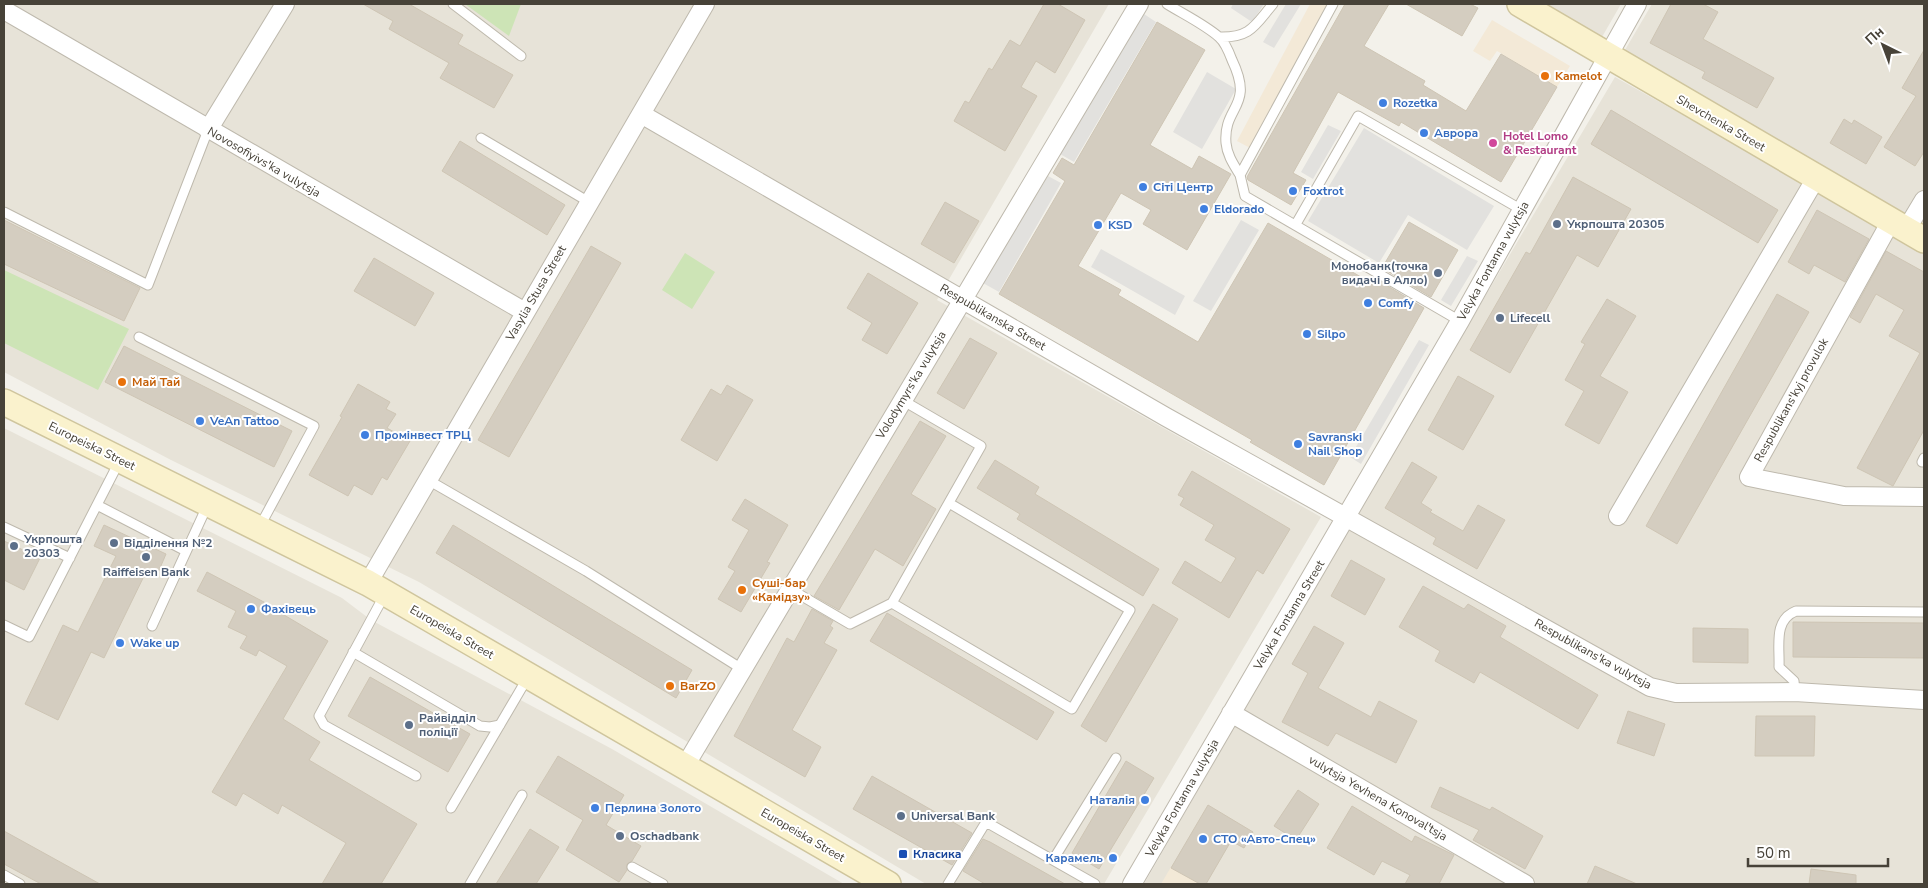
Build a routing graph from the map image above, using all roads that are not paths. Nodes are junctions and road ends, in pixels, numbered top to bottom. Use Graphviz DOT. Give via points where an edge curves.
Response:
graph roads {
  1 [pos="286,4"];
  2 [pos="452,4"];
  3 [pos="705,4"];
  4 [pos="1139,4"];
  5 [pos="1167,4"];
  6 [pos="1273,4"];
  7 [pos="1333,4"];
  8 [pos="1520,4"];
  9 [pos="1637,4"];
  10 [pos="4,10"];
  11 [pos="1219,37"];
  12 [pos="521,56"];
  13 [pos="1607,56"];
  14 [pos="641,114"];
  15 [pos="208,130"];
  16 [pos="481,138"];
  17 [pos="1240,174"];
  18 [pos="1816,178"];
  19 [pos="1924,200"];
  20 [pos="589,202"];
  21 [pos="1522,210"];
  22 [pos="4,212"];
  23 [pos="1296,224"];
  24 [pos="1907,230"];
  25 [pos="962,299"];
  26 [pos="525,312"];
  27 [pos="1460,321"];
  28 [pos="139,337"];
  29 [pos="902,400"];
  30 [pos="4,402"];
  31 [pos="120,460"];
  32 [pos="428,480"];
  33 [pos="1924,497"];
  34 [pos="949,503"];
  35 [pos="208,504"];
  36 [pos="96,506"];
  37 [pos="1618,516"];
  38 [pos="1347,517"];
  39 [pos="4,527"];
  40 [pos="259,529"];
  41 [pos="186,551"];
  42 [pos="70,558"];
  43 [pos="377,588"];
  44 [pos="790,589"];
  45 [pos="892,603"];
  46 [pos="1924,612"];
  47 [pos="4,624"];
  48 [pos="152,626"];
  49 [pos="354,652"];
  50 [pos="742,669"];
  51 [pos="528,676"];
  52 [pos="1795,692"];
  53 [pos="1924,700"];
  54 [pos="1231,713"];
  55 [pos="500,725"];
  56 [pos="1116,758"];
  57 [pos="685,766"];
  58 [pos="416,776"];
  59 [pos="522,795"];
  60 [pos="451,808"];
  61 [pos="1053,860"];
  62 [pos="632,867"];
  63 [pos="4,875"];
  64 [pos="20,884"];
  65 [pos="470,884"];
  66 [pos="663,884"];
  67 [pos="888,884"];
  68 [pos="948,884"];
  69 [pos="1095,884"];
  70 [pos="1132,884"];
  71 [pos="1525,884"];
  1 -- 15 [label="street"];
  2 -- 12 [label="lane"];
  3 -- 14 [label="street, Vasylia Stusa Street"];
  4 -- 25 [label="street, Volodymyrs'ka vulytsja"];
  5 -- 11 [label="lane"];
  6 -- 11 [label="lane" via="1248,32"];
  7 -- 17 [label="lane"];
  8 -- 13 [label="main road, Shevchenka Street"];
  9 -- 13 [label="street, Velyka Fontanna vulytsja"];
  10 -- 15 [label="street, Novosofiyivs'ka vulytsja"];
  11 -- 17 [label="lane" via="1235,65 1242,86 1240,102 1226,132 1230,158"];
  13 -- 18 [label="main road, Shevchenka Street"];
  13 -- 21 [label="street, Velyka Fontanna vulytsja"];
  14 -- 20 [label="street, Vasylia Stusa Street"];
  14 -- 25 [label="street, Respublikanska Street"];
  15 -- 22 [label="lane" via="148,285"];
  15 -- 26 [label="street, Novosofiyivs'ka vulytsja"];
  16 -- 20 [label="lane"];
  17 -- 23 [label="lane" via="1245,196"];
  18 -- 24 [label="main road, Shevchenka Street"];
  18 -- 37 [label="street"];
  19 -- 24 [label="street"];
  20 -- 26 [label="street, Vasylia Stusa Street"];
  21 -- 23 [label="lane" via="1358,116"];
  21 -- 27 [label="street, Velyka Fontanna vulytsja"];
  23 -- 27 [label="lane"];
  24 -- 33 [label="street, Respublikans'kyj provulok" via="1749,476 1844,496"];
  25 -- 29 [label="street, Volodymyrs'ka vulytsja"];
  25 -- 38 [label="street, Respublikanska Street"];
  26 -- 32 [label="street, Vasylia Stusa Street"];
  27 -- 38 [label="street, Velyka Fontanna vulytsja"];
  28 -- 40 [label="lane" via="314,426"];
  29 -- 34 [label="lane" via="980,446"];
  29 -- 44 [label="street, Volodymyrs'ka vulytsja"];
  30 -- 31 [label="main road, Europeiska Street"];
  31 -- 35 [label="main road, Europeiska Street"];
  31 -- 36 [label="lane"];
  32 -- 43 [label="street, Vasylia Stusa Street"];
  32 -- 50 [label="lane" via="586,571"];
  34 -- 45 [label="lane"];
  34 -- 45 [label="lane" via="1130,610 1072,709"];
  35 -- 40 [label="main road, Europeiska Street"];
  35 -- 41 [label="lane"];
  36 -- 41 [label="lane"];
  36 -- 42 [label="lane"];
  38 -- 52 [label="street, Respublikans'ka vulytsja" via="1662,692"];
  38 -- 54 [label="street, Velyka Fontanna Street"];
  39 -- 42 [label="lane"];
  40 -- 43 [label="main road, Europeiska Street"];
  41 -- 48 [label="lane"];
  42 -- 47 [label="lane" via="29,637"];
  43 -- 49 [label="lane"];
  43 -- 51 [label="main road, Europeiska Street"];
  44 -- 45 [label="lane" via="850,624"];
  44 -- 50 [label="street, Volodymyrs'ka vulytsja"];
  46 -- 52 [label="lane" via="1796,611 1787,615 1780,622 1779,667 1794,680"];
  49 -- 55 [label="lane" via="480,726"];
  49 -- 58 [label="lane" via="319,716 320,720"];
  50 -- 57 [label="street, Volodymyrs'ka vulytsja"];
  51 -- 55 [label="lane"];
  51 -- 57 [label="main road, Europeiska Street"];
  52 -- 53 [label="street, Respublikans'ka vulytsja"];
  54 -- 70 [label="street, Velyka Fontanna vulytsja"];
  54 -- 71 [label="street, vulytsja Yevhena Konoval'tsja"];
  55 -- 60 [label="lane"];
  56 -- 61 [label="lane"];
  57 -- 67 [label="main road, Europeiska Street"];
  59 -- 65 [label="lane"];
  61 -- 68 [label="lane" via="986,822"];
  61 -- 69 [label="lane"];
  62 -- 66 [label="lane"];
  63 -- 64 [label="lane"];
}
